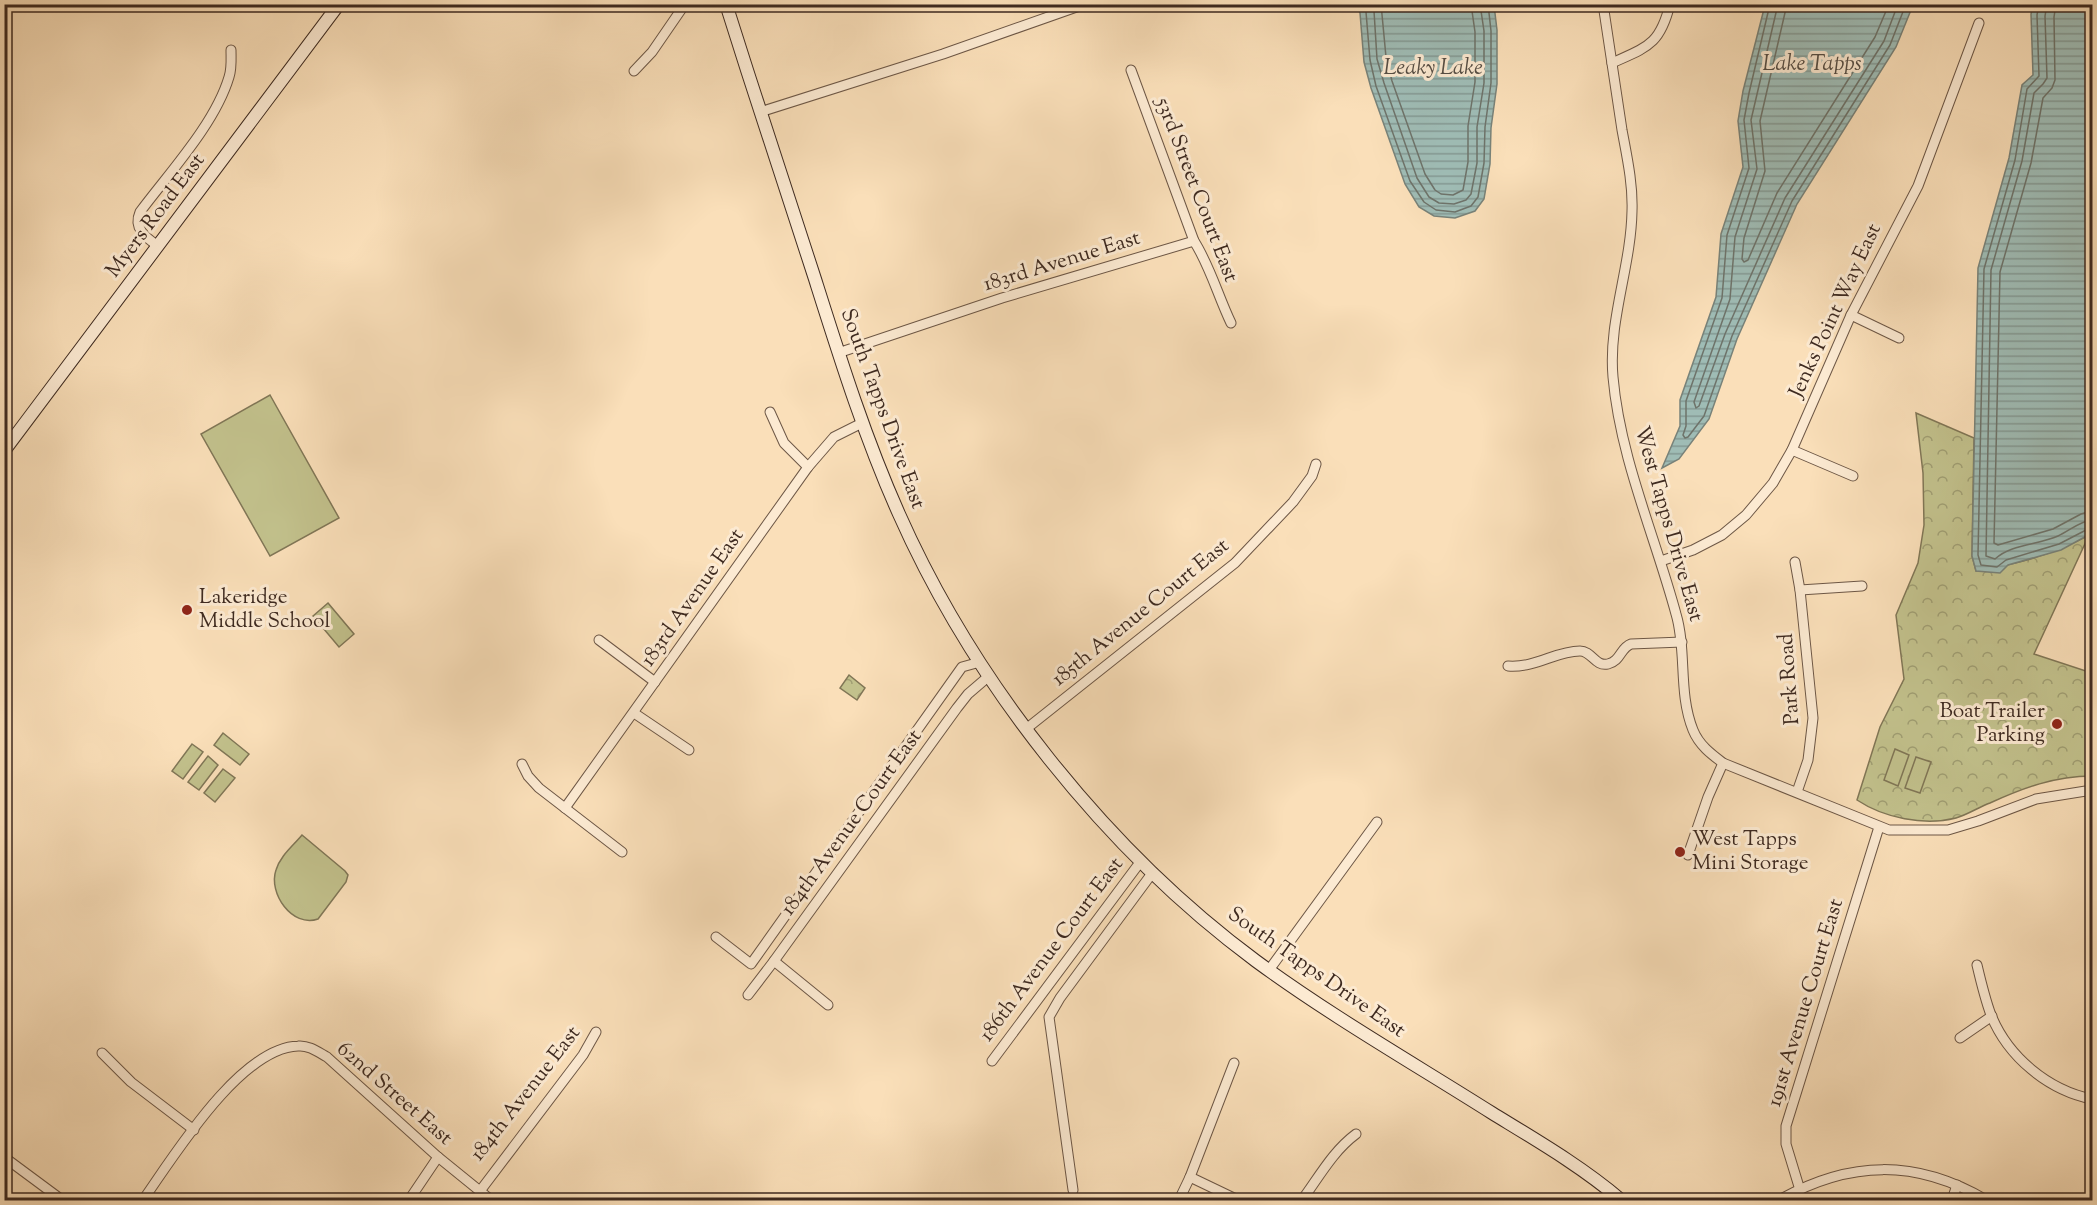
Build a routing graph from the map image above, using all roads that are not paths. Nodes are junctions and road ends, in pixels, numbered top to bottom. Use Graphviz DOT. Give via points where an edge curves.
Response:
graph roads {
  1 [pos="339,4"];
  2 [pos="685,4"];
  3 [pos="726,4"];
  4 [pos="1084,4"];
  5 [pos="1604,4"];
  6 [pos="1670,4"];
  7 [pos="1979,23"];
  8 [pos="231,50"];
  9 [pos="1612,63"];
  10 [pos="1131,70"];
  11 [pos="634,71"];
  12 [pos="760,112"];
  13 [pos="1194,241"];
  14 [pos="158,246"];
  15 [pos="1851,315"];
  16 [pos="1231,323"];
  17 [pos="1899,338"];
  18 [pos="838,353"];
  19 [pos="770,412"];
  20 [pos="862,423"];
  21 [pos="1792,450"];
  22 [pos="4,451"];
  23 [pos="1316,464"];
  24 [pos="807,467"];
  25 [pos="1853,476"];
  26 [pos="1661,561"];
  27 [pos="1795,562"];
  28 [pos="1862,586"];
  29 [pos="1800,590"];
  30 [pos="599,640"];
  31 [pos="1682,642"];
  32 [pos="980,662"];
  33 [pos="1508,666"];
  34 [pos="989,676"];
  35 [pos="655,682"];
  36 [pos="634,713"];
  37 [pos="1026,729"];
  38 [pos="689,750"];
  39 [pos="1723,763"];
  40 [pos="522,764"];
  41 [pos="2092,790"];
  42 [pos="1797,792"];
  43 [pos="566,808"];
  44 [pos="1377,822"];
  45 [pos="1878,827"];
  46 [pos="622,852"];
  47 [pos="1688,855"];
  48 [pos="1141,861"];
  49 [pos="1153,872"];
  50 [pos="716,937"];
  51 [pos="774,961"];
  52 [pos="1977,965"];
  53 [pos="1269,970"];
  54 [pos="748,995"];
  55 [pos="828,1005"];
  56 [pos="1992,1016"];
  57 [pos="1960,1038"];
  58 [pos="102,1053"];
  59 [pos="992,1061"];
  60 [pos="1234,1063"];
  61 [pos="2092,1099"];
  62 [pos="194,1130"];
  63 [pos="1356,1134"];
  64 [pos="4,1157"];
  65 [pos="438,1157"];
  66 [pos="1190,1177"];
  67 [pos="1957,1185"];
  68 [pos="478,1189"];
  69 [pos="1074,1190"];
  70 [pos="1800,1190"];
  71 [pos="56,1199"];
  72 [pos="143,1200"];
  73 [pos="409,1200"];
  74 [pos="491,1200"];
  75 [pos="1179,1200"];
  76 [pos="1238,1200"];
  77 [pos="1302,1200"];
  78 [pos="1620,1200"];
  79 [pos="1779,1200"];
  80 [pos="1952,1200"];
  81 [pos="1986,1200"];
  1 -- 14 [label="street, Myers Road East"];
  2 -- 11 [label="street"];
  3 -- 12 [label="street, South Tapps Drive East"];
  4 -- 12 [label="street"];
  5 -- 9 [label="street, West Tapps Drive East"];
  6 -- 9 [label="street" via="1664,25 1650,45"];
  7 -- 15 [label="street, Jenks Point Way East" via="1918,186"];
  8 -- 14 [label="street" via="229,77 220,97 136,220 137,226"];
  9 -- 26 [label="street, West Tapps Drive East" via="1632,208 1631,238 1613,340 1613,379 1630,462"];
  10 -- 13 [label="street, 53rd Street Court East"];
  12 -- 18 [label="street, South Tapps Drive East"];
  13 -- 16 [label="street, 53rd Street Court East"];
  13 -- 18 [label="street, 183rd Avenue East" via="1002,298"];
  14 -- 22 [label="street, Myers Road East"];
  15 -- 17 [label="street"];
  15 -- 21 [label="street, Jenks Point Way East"];
  18 -- 20 [label="street, South Tapps Drive East"];
  19 -- 24 [label="street" via="784,443"];
  20 -- 24 [label="street, 183rd Avenue East" via="834,437"];
  20 -- 32 [label="street, South Tapps Drive East" via="912,542"];
  21 -- 25 [label="street"];
  21 -- 26 [label="street, Jenks Point Way East" via="1767,492 1735,525 1708,543"];
  23 -- 37 [label="street, 185th Avenue Court East" via="1293,502 1235,563"];
  24 -- 35 [label="street, 183rd Avenue East"];
  26 -- 31 [label="street, West Tapps Drive East"];
  27 -- 29 [label="street, Park Road"];
  28 -- 29 [label="street"];
  29 -- 42 [label="street, Park Road" via="1813,718 1808,760"];
  30 -- 35 [label="street"];
  31 -- 33 [label="street" via="1631,644 1618,660 1608,665 1581,651 1520,667"];
  31 -- 39 [label="street, West Tapps Drive East" via="1693,731 1703,747"];
  32 -- 34 [label="street, South Tapps Drive East"];
  32 -- 50 [label="street" via="962,667 751,964"];
  34 -- 37 [label="street, South Tapps Drive East"];
  34 -- 51 [label="street, 184th Avenue Court East" via="957,708"];
  35 -- 36 [label="street, 183rd Avenue East"];
  36 -- 38 [label="street"];
  36 -- 43 [label="street, 183rd Avenue East"];
  37 -- 48 [label="street, South Tapps Drive East"];
  39 -- 42 [label="street, West Tapps Drive East"];
  39 -- 47 [label="street"];
  40 -- 43 [label="street" via="539,788"];
  41 -- 45 [label="street, West Tapps Drive East" via="2036,799 1948,830 1889,831"];
  42 -- 45 [label="street, West Tapps Drive East"];
  43 -- 46 [label="street"];
  44 -- 53 [label="street"];
  45 -- 70 [label="street, 191st Avenue Court East" via="1786,1126 1786,1144"];
  48 -- 49 [label="street, South Tapps Drive East"];
  48 -- 59 [label="street, 186th Avenue Court East"];
  49 -- 53 [label="street, South Tapps Drive East" via="1212,926"];
  49 -- 69 [label="street, 186th Avenue Court East" via="1049,1017"];
  51 -- 54 [label="street, 184th Avenue Court East"];
  51 -- 55 [label="street"];
  52 -- 56 [label="street"];
  53 -- 78 [label="street, South Tapps Drive East" via="1560,1156"];
  56 -- 57 [label="street"];
  56 -- 61 [label="street" via="2003,1038 2027,1066 2068,1092"];
  58 -- 62 [label="street" via="131,1082"];
  60 -- 66 [label="street"];
  62 -- 65 [label="street, 62nd Street East" via="218,1098 251,1067 284,1048 306,1046 327,1057"];
  62 -- 72 [label="street"];
  63 -- 77 [label="street" via="1344,1143"];
  64 -- 71 [label="street"];
  65 -- 68 [label="street, 62nd Street East"];
  65 -- 73 [label="street"];
  66 -- 75 [label="street"];
  66 -- 76 [label="street"];
  67 -- 70 [label="street" via="1934,1176 1876,1169 1849,1172"];
  67 -- 80 [label="street"];
  67 -- 81 [label="street"];
  68 -- 68 [label="street, 184th Avenue East" via="583,1055 596,1032"];
  68 -- 74 [label="street, 62nd Street East"];
  70 -- 79 [label="street"];
}
